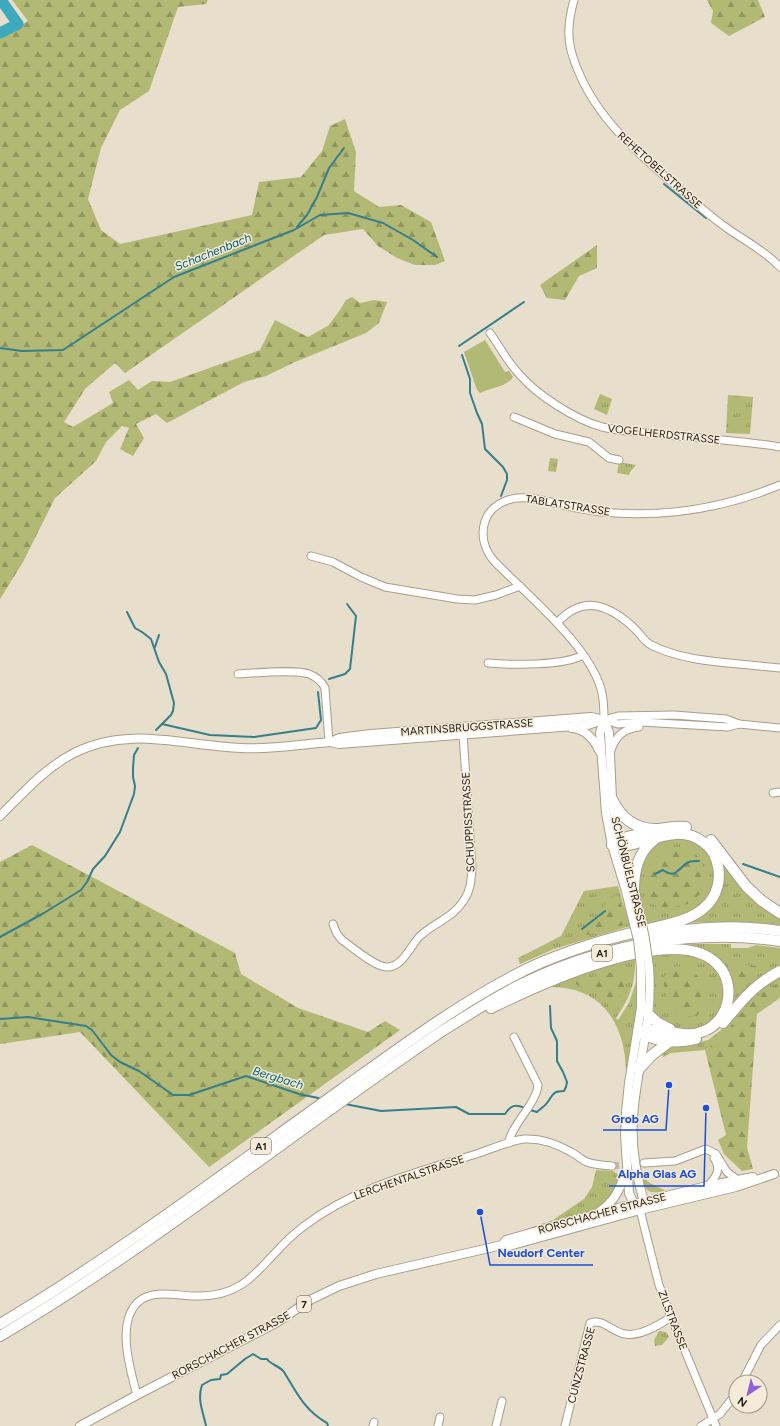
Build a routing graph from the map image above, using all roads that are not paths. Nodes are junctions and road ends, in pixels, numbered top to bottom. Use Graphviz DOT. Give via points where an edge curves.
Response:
graph roads {
  1 [pos="574,0"];
  2 [pos="780,267"];
  3 [pos="490,333"];
  4 [pos="514,417"];
  5 [pos="780,447"];
  6 [pos="619,460"];
  7 [pos="780,485"];
  8 [pos="311,556"];
  9 [pos="520,586"];
  10 [pos="557,623"];
  11 [pos="583,655"];
  12 [pos="488,663"];
  13 [pos="780,668"];
  14 [pos="238,674"];
  15 [pos="604,720"];
  16 [pos="662,723"];
  17 [pos="739,724"];
  18 [pos="560,727"];
  19 [pos="780,728"];
  20 [pos="462,731"];
  21 [pos="330,742"];
  22 [pos="605,755"];
  23 [pos="612,798"];
  24 [pos="0,816"];
  25 [pos="659,833"];
  26 [pos="617,844"];
  27 [pos="634,892"];
  28 [pos="780,913"];
  29 [pos="636,915"];
  30 [pos="333,924"];
  31 [pos="780,931"];
  32 [pos="604,940"];
  33 [pos="780,942"];
  34 [pos="645,968"];
  35 [pos="780,971"];
  36 [pos="648,1014"];
  37 [pos="442,1031"];
  38 [pos="643,1032"];
  39 [pos="689,1035"];
  40 [pos="514,1037"];
  41 [pos="669,1042"];
  42 [pos="639,1069"];
  43 [pos="509,1143"];
  44 [pos="699,1152"];
  45 [pos="626,1163"];
  46 [pos="644,1163"];
  47 [pos="612,1166"];
  48 [pos="777,1173"];
  49 [pos="738,1180"];
  50 [pos="708,1186"];
  51 [pos="644,1202"];
  52 [pos="637,1207"];
  53 [pos="596,1214"];
  54 [pos="502,1245"];
  55 [pos="671,1317"];
  56 [pos="0,1324"];
  57 [pos="780,1325"];
  58 [pos="0,1336"];
  59 [pos="746,1374"];
  60 [pos="137,1395"];
  61 [pos="502,1401"];
  62 [pos="728,1406"];
  63 [pos="440,1417"];
  64 [pos="713,1419"];
  65 [pos="80,1426"];
  66 [pos="438,1426"];
  67 [pos="496,1426"];
  68 [pos="565,1426"];
  69 [pos="701,1426"];
  70 [pos="716,1426"];
  1 -- 2 [label="street, REHETOBELSTRASSE" via="569,24 571,52 585,87 606,117 634,150 686,195 723,226 760,249"];
  3 -- 5 [label="street, VOGELHERDSTRASSE" via="520,375 533,387 557,405 593,424 625,430"];
  4 -- 6 [label="street" via="554,434 589,442 609,458"];
  7 -- 9 [label="street, TABLATSTRASSE" via="739,500 670,512 602,512 533,499 509,499 489,513 482,532 491,557"];
  8 -- 9 [label="street" via="333,562 385,587 457,599 475,600"];
  9 -- 10 [label="street, TABLATSTRASSE"];
  10 -- 11 [label="street, TABLATSTRASSE"];
  10 -- 13 [label="street" via="565,615 581,607 596,606 630,624 650,644 672,653 711,661"];
  11 -- 12 [label="street" via="558,662"];
  11 -- 15 [label="street, TABLATSTRASSE" via="598,679 602,691"];
  14 -- 21 [label="street" via="299,672 317,678 325,688"];
  15 -- 16 [label="street, MARTINSBRUGGSTRASSE" via="618,724"];
  15 -- 17 [label="street, MARTINSBRUGGSTRASSE" via="618,716 674,715 726,719"];
  15 -- 18 [label="main road, MARTINSBRUGGSTRASSE" via="591,725"];
  15 -- 20 [label="main road, MARTINSBRUGGSTRASSE" via="591,717"];
  15 -- 22 [label="main road, SCHÖNBÜELSTRASSE" via="600,733"];
  16 -- 17 [label="street, MARTINSBRUGGSTRASSE" via="728,727"];
  16 -- 22 [label="street, MARTINSBRUGGSTRASSE" via="629,728 617,738"];
  17 -- 19 [label="street, MARTINSBRUGGSTRASSE"];
  18 -- 20 [label="main road, MARTINSBRUGGSTRASSE"];
  18 -- 22 [label="main road, MARTINSBRUGGSTRASSE" via="584,731"];
  20 -- 21 [label="main road, MARTINSBRUGGSTRASSE" via="445,728 371,734 339,738"];
  20 -- 30 [label="street, SCHUPPISSTRASSE" via="472,868 470,888 462,904 448,918 422,934 399,963 390,967 379,966 342,940"];
  21 -- 24 [label="main road, MARTINSBRUGGSTRASSE" via="243,748 142,738 108,742 81,750 61,761 33,783"];
  22 -- 23 [label="main road, SCHÖNBÜELSTRASSE"];
  22 -- 26 [label="main road, SCHÖNBÜELSTRASSE" via="606,813"];
  23 -- 25 [label="highway, A1" via="621,813 631,822"];
  23 -- 26 [label="main road, SCHÖNBÜELSTRASSE"];
  25 -- 26 [label="highway, A1" via="633,835"];
  25 -- 27 [label="highway" via="639,859 635,870"];
  25 -- 28 [label="highway, A1" via="684,827 706,836 717,846 746,886"];
  25 -- 32 [label="highway, A1" via="685,834 708,846 715,856 719,872 715,894 705,907 687,919"];
  26 -- 27 [label="main road, SCHÖNBÜELSTRASSE"];
  26 -- 29 [label="main road, SCHÖNBÜELSTRASSE"];
  27 -- 29 [label="main road, SCHÖNBÜELSTRASSE"];
  29 -- 34 [label="main road, SCHÖNBÜELSTRASSE, bridge" via="645,938"];
  31 -- 32 [label="highway, A1" via="735,927 690,928"];
  32 -- 56 [label="highway, A1" via="558,955 518,973 450,1013 72,1280"];
  33 -- 37 [label="highway, A1" via="734,938 691,939 632,946 604,953 566,965 525,983"];
  34 -- 36 [label="main road, SCHÖNBÜELSTRASSE" via="650,983"];
  34 -- 38 [label="main road, SCHÖNBÜELSTRASSE" via="642,996"];
  35 -- 41 [label="highway" via="746,995 722,1024 706,1036 689,1041"];
  36 -- 38 [label="main road, SCHÖNBÜELSTRASSE"];
  36 -- 39 [label="highway" via="658,1023"];
  37 -- 39 [label="highway, A1" via="550,980 588,966 632,955 678,949 696,951 712,959 725,975 728,986 727,1004 718,1021 705,1031"];
  37 -- 58 [label="highway, A1" via="85,1283"];
  38 -- 39 [label="highway, A1" via="653,1029"];
  38 -- 41 [label="highway" via="656,1040"];
  38 -- 42 [label="main road, SCHÖNBÜELSTRASSE"];
  38 -- 45 [label="main road, SCHÖNBÜELSTRASSE" via="629,1083"];
  40 -- 43 [label="street" via="538,1089 511,1134"];
  41 -- 42 [label="highway"];
  42 -- 51 [label="main road, SCHÖNBÜELSTRASSE" via="632,1134 634,1161"];
  43 -- 47 [label="street, LERCHENTALSTRASSE" via="523,1139 548,1142 586,1162"];
  43 -- 60 [label="street, LERCHENTALSTRASSE" via="383,1184 329,1209 303,1227 257,1272 232,1290 198,1296 156,1294 139,1301 133,1308 126,1330 128,1354"];
  44 -- 46 [label="street" via="675,1161"];
  44 -- 49 [label="street" via="706,1149 716,1154 727,1172"];
  44 -- 50 [label="street" via="713,1158 718,1166 716,1176"];
  45 -- 52 [label="main road, SCHÖNBÜELSTRASSE" via="629,1193"];
  45 -- 53 [label="main road" via="619,1191 614,1199"];
  48 -- 49 [label="main road, RORSCHACHER STRASSE / 7"];
  48 -- 52 [label="main road, RORSCHACHER STRASSE / 7" via="736,1187"];
  49 -- 50 [label="main road, RORSCHACHER STRASSE / 7"];
  50 -- 51 [label="main road, RORSCHACHER STRASSE / 7"];
  51 -- 52 [label="main road, RORSCHACHER STRASSE / 7"];
  52 -- 53 [label="main road, RORSCHACHER STRASSE / 7"];
  52 -- 54 [label="main road, RORSCHACHER STRASSE / 7" via="509,1246"];
  52 -- 55 [label="street, ZILSTRASSE" via="659,1285"];
  53 -- 54 [label="main road, RORSCHACHER STRASSE / 7" via="506,1240"];
  54 -- 60 [label="main road, RORSCHACHER STRASSE / 7" via="376,1274 339,1286"];
  55 -- 64 [label="street, ZILSTRASSE"];
  55 -- 68 [label="street, CUNZSTRASSE" via="654,1328 632,1334 625,1334 599,1321 590,1323"];
  57 -- 59 [label="street" via="761,1345"];
  60 -- 65 [label="main road, RORSCHACHER STRASSE / 7"];
  61 -- 67 [label="street"];
  62 -- 64 [label="street"];
  63 -- 66 [label="street"];
  64 -- 69 [label="street"];
  64 -- 70 [label="street, ZILSTRASSE"];
}
